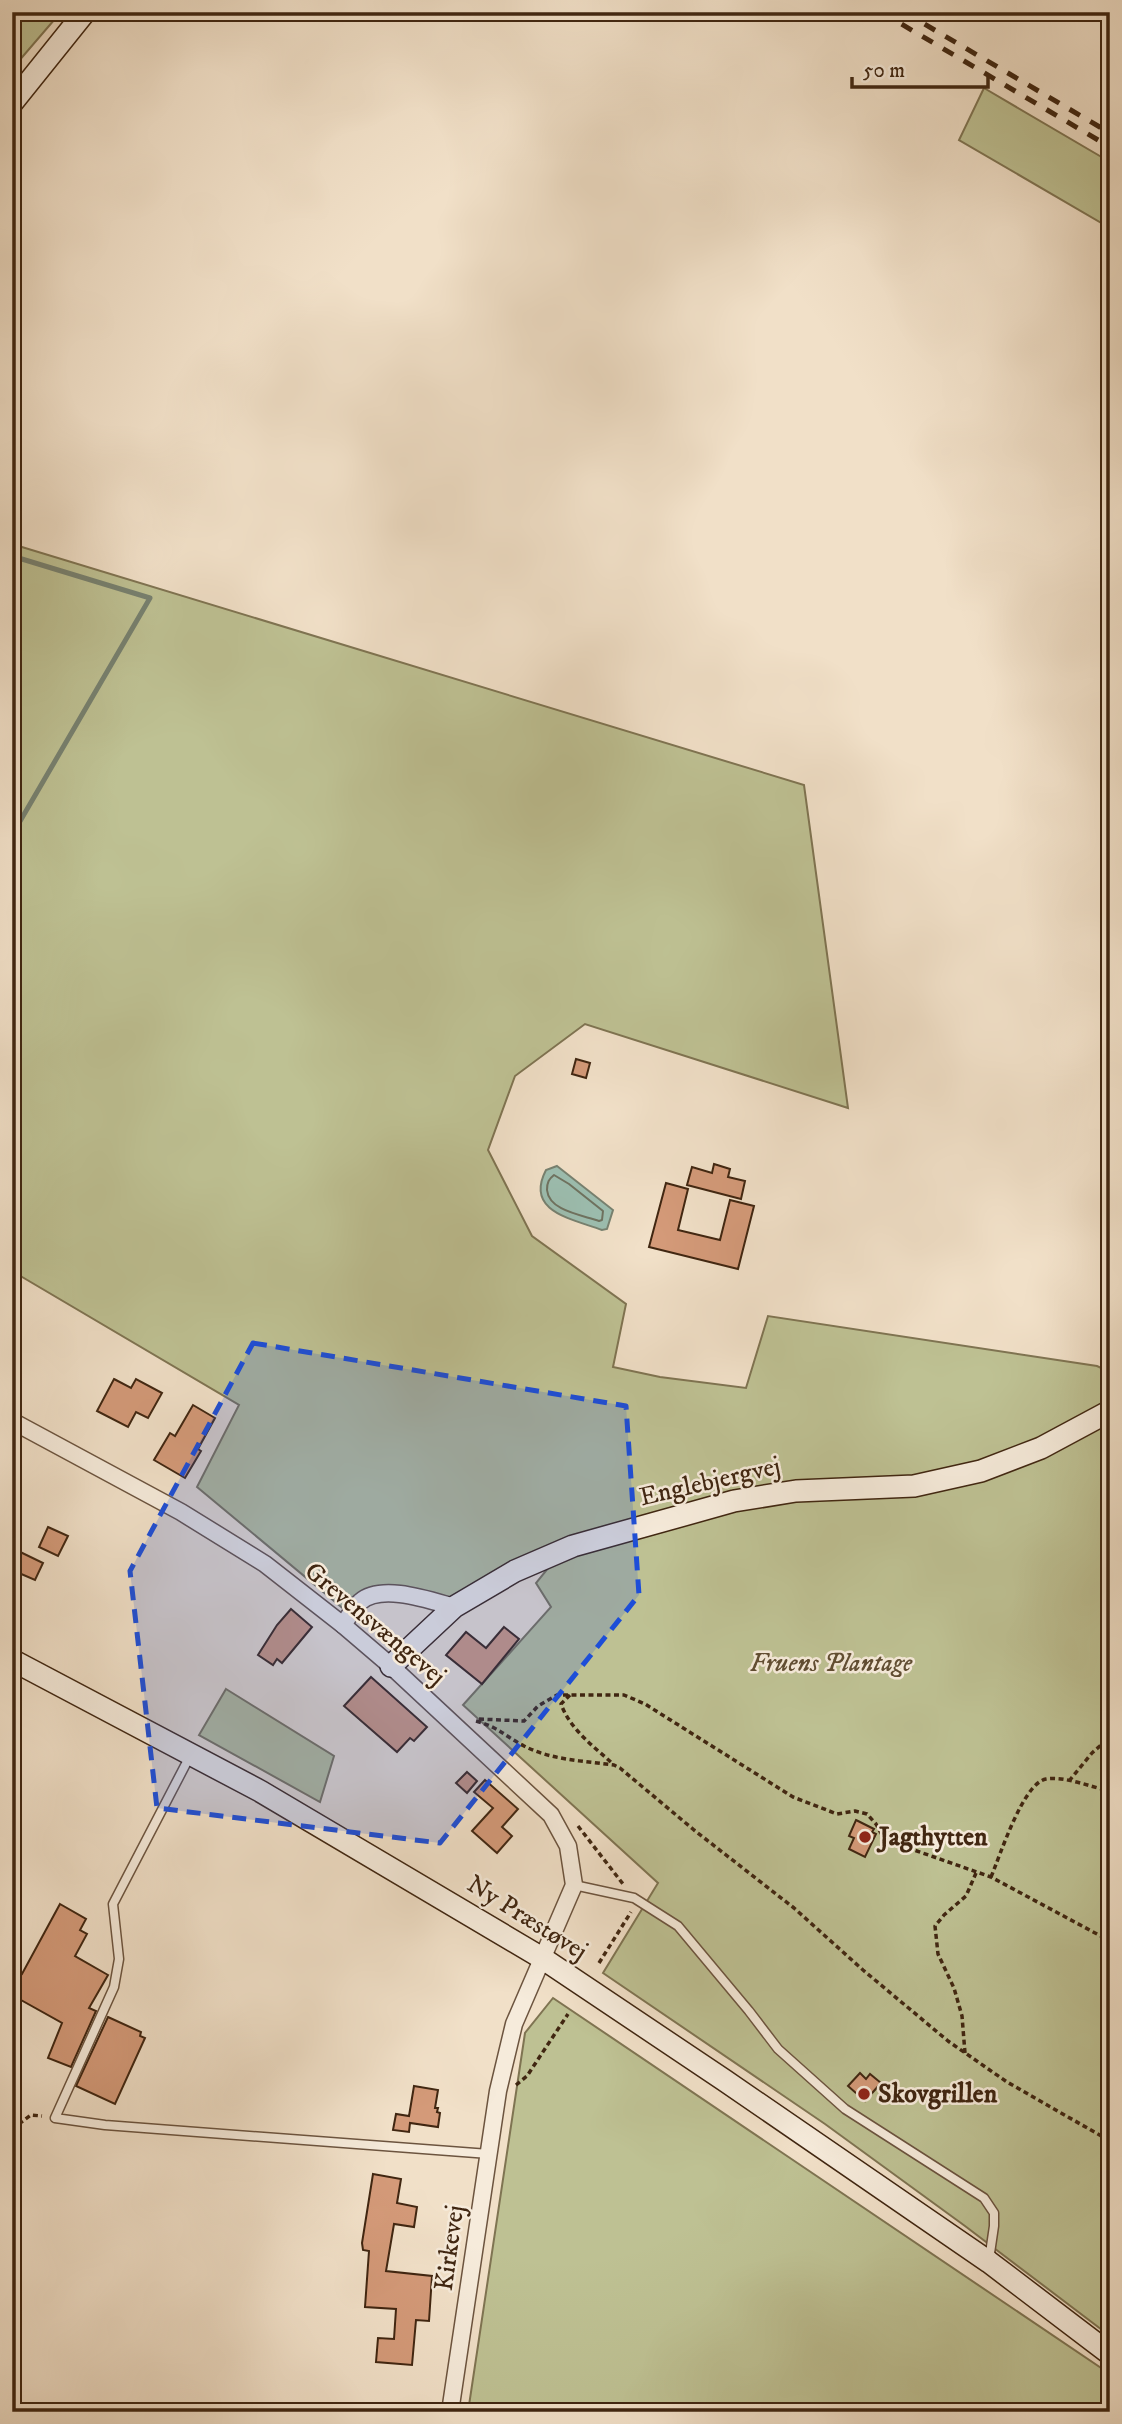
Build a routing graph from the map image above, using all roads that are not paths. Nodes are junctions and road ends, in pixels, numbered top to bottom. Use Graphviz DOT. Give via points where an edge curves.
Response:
graph roads {
  1 [pos="85,12"];
  2 [pos="12,103"];
  3 [pos="1110,1411"];
  4 [pos="12,1421"];
  5 [pos="454,1607"];
  6 [pos="343,1625"];
  7 [pos="12,1660"];
  8 [pos="391,1666"];
  9 [pos="191,1754"];
  10 [pos="574,1885"];
  11 [pos="542,1958"];
  12 [pos="489,2154"];
  13 [pos="989,2262"];
  14 [pos="1110,2354"];
  15 [pos="450,2412"];
  1 -- 2 [label="street"];
  3 -- 5 [label="street, Englebjergvej" via="1041,1448 981,1471 914,1486 796,1491 734,1501 585,1543 515,1571"];
  4 -- 6 [label="street, Grevensvængevej" via="181,1512 265,1564"];
  5 -- 6 [label="street" via="383,1593 361,1601"];
  5 -- 8 [label="street, Englebjergvej"];
  6 -- 8 [label="street, Grevensvængevej"];
  7 -- 9 [label="street, Ny Præstøvej"];
  8 -- 10 [label="street, Grevensvængevej" via="551,1815 568,1846"];
  9 -- 11 [label="street, Ny Præstøvej"];
  9 -- 12 [label="lane" via="113,1904 119,1959 114,1987 55,2118"];
  10 -- 11 [label="street"];
  10 -- 13 [label="lane, Ny Præstøvej" via="634,1899 678,1926 778,2049 845,2109 984,2198 994,2213"];
  11 -- 12 [label="street, Kirkevej" via="514,2024"];
  11 -- 13 [label="street, Ny Præstøvej"];
  12 -- 15 [label="street, Kirkevej"];
  13 -- 14 [label="street, Ny Præstøvej"];
}
